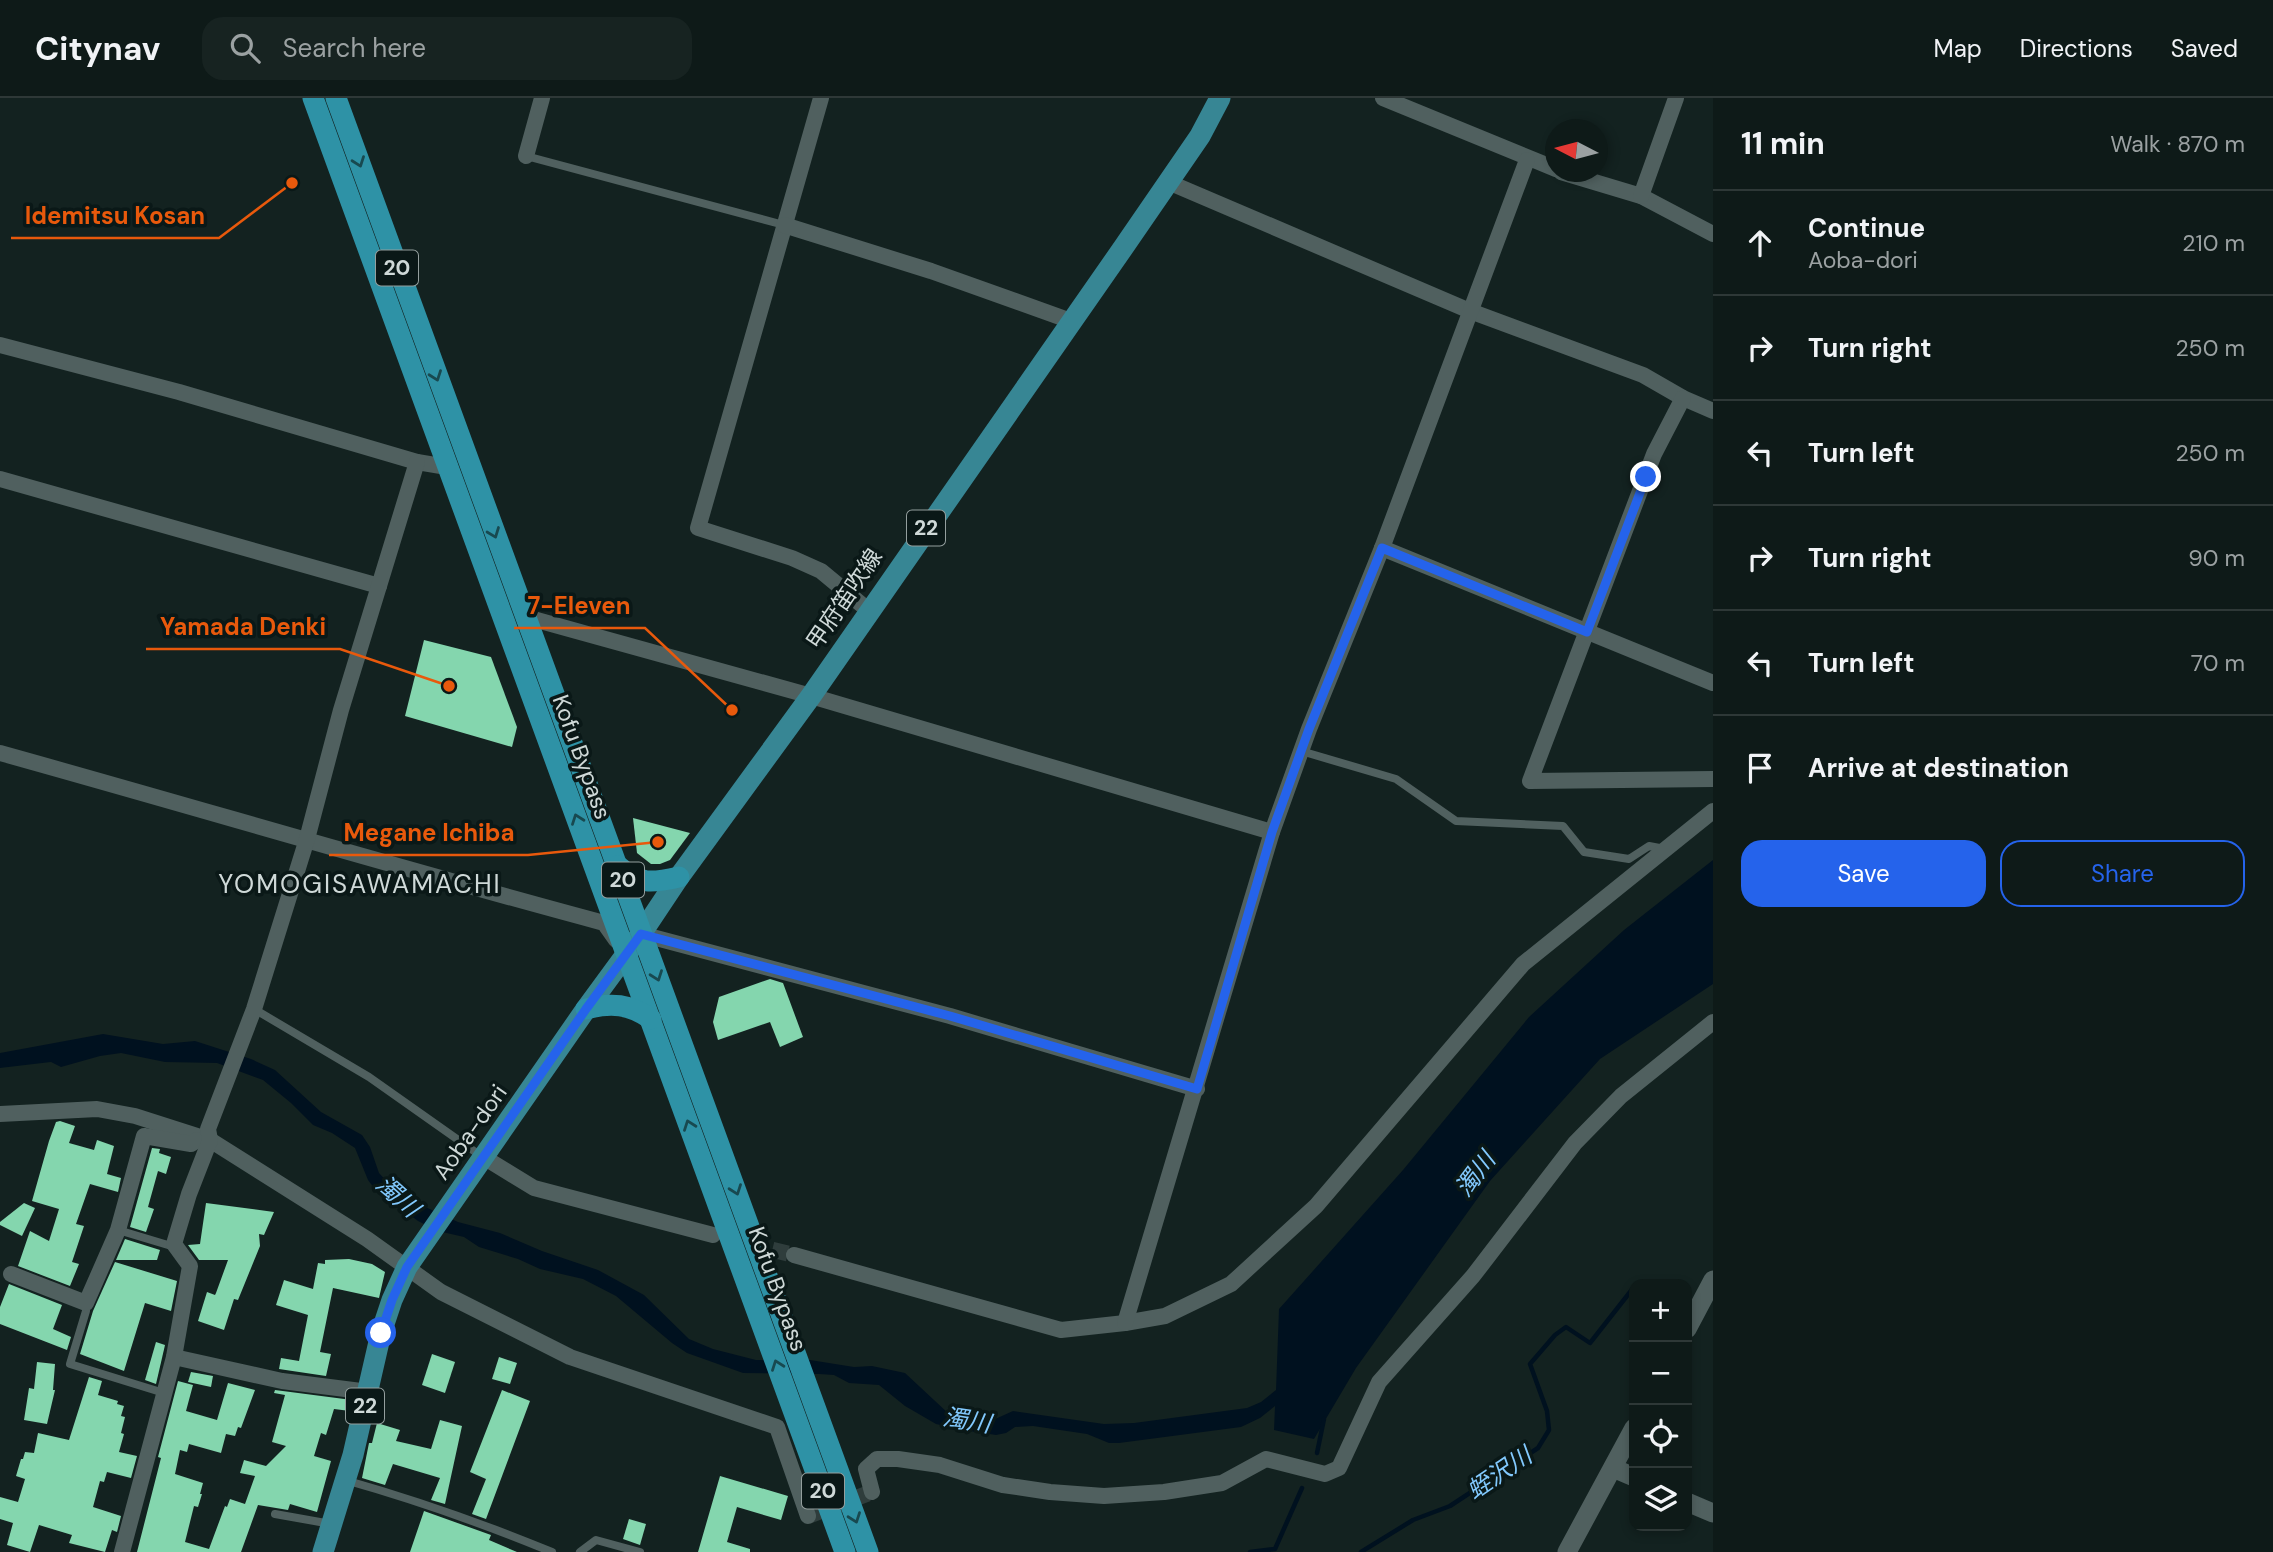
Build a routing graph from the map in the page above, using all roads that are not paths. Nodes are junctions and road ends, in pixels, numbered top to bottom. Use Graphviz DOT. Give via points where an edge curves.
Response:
graph roads {
  1 [pos="313,98"];
  2 [pos="336,98"];
  3 [pos="542,98"];
  4 [pos="821,98"];
  5 [pos="1220,98"];
  6 [pos="1383,98"];
  7 [pos="1676,98"];
  8 [pos="526,156"];
  9 [pos="1527,160"];
  10 [pos="1545,166"];
  11 [pos="1168,182"];
  12 [pos="1594,182"];
  13 [pos="1641,196"];
  14 [pos="784,225"];
  15 [pos="1713,234"];
  16 [pos="1470,311"];
  17 [pos="1071,321"];
  18 [pos="0,345"];
  19 [pos="1683,398"];
  20 [pos="1713,411"];
  21 [pos="417,461"];
  22 [pos="446,463"];
  23 [pos="0,479"];
  24 [pos="1382,548"];
  25 [pos="379,586"];
  26 [pos="868,610"];
  27 [pos="526,617"];
  28 [pos="1587,632"];
  29 [pos="1713,683"];
  30 [pos="811,696"];
  31 [pos="1301,751"];
  32 [pos="0,753"];
  33 [pos="1713,779"];
  34 [pos="1713,810"];
  35 [pos="1272,832"];
  36 [pos="307,839"];
  37 [pos="1665,849"];
  38 [pos="618,866"];
  39 [pos="679,877"];
  40 [pos="641,934"];
  41 [pos="626,954"];
  42 [pos="586,1009"];
  43 [pos="252,1014"];
  44 [pos="651,1019"];
  45 [pos="1713,1022"];
  46 [pos="1197,1089"];
  47 [pos="0,1114"];
  48 [pos="207,1136"];
  49 [pos="482,1161"];
  50 [pos="118,1230"];
  51 [pos="713,1235"];
  52 [pos="174,1244"];
  53 [pos="794,1255"];
  54 [pos="409,1264"];
  55 [pos="11,1275"];
  56 [pos="1713,1280"];
  57 [pos="86,1303"];
  58 [pos="1692,1320"];
  59 [pos="1125,1323"];
  60 [pos="174,1357"];
  61 [pos="369,1392"];
  62 [pos="164,1393"];
  63 [pos="1629,1438"];
  64 [pos="1613,1468"];
  65 [pos="1629,1476"];
  66 [pos="345,1480"];
  67 [pos="872,1492"];
  68 [pos="1692,1504"];
  69 [pos="1713,1513"];
  70 [pos="275,1514"];
  71 [pos="808,1516"];
  72 [pos="332,1524"];
  73 [pos="122,1552"];
  74 [pos="323,1552"];
  75 [pos="552,1552"];
  76 [pos="580,1552"];
  77 [pos="640,1552"];
  78 [pos="845,1552"];
  79 [pos="867,1552"];
  80 [pos="1567,1552"];
  1 -- 22 [label="highway, Kofu Bypass / 20"];
  2 -- 27 [label="highway, Kofu Bypass / 20, one-way"];
  3 -- 8 [label="street"];
  4 -- 14 [label="street"];
  5 -- 11 [label="main road, 甲府笛吹線 / 22"];
  6 -- 9 [label="street"];
  7 -- 13 [label="street"];
  8 -- 14 [label="lane"];
  9 -- 10 [label="street"];
  9 -- 16 [label="street"];
  11 -- 16 [label="street"];
  11 -- 17 [label="main road, 甲府笛吹線 / 22"];
  12 -- 13 [label="street"];
  13 -- 15 [label="street"];
  14 -- 17 [label="street"];
  14 -- 26 [label="street" via="698,528 821,571"];
  16 -- 19 [label="street" via="1643,375"];
  16 -- 24 [label="street"];
  17 -- 26 [label="main road, 甲府笛吹線 / 22"];
  18 -- 21 [label="street"];
  19 -- 20 [label="street"];
  19 -- 28 [label="street" via="1654,454"];
  21 -- 22 [label="street"];
  21 -- 25 [label="street"];
  41 -- 22 [label="highway, Kofu Bypass / 20, one-way"];
  23 -- 25 [label="street"];
  24 -- 28 [label="street"];
  24 -- 31 [label="street"];
  25 -- 36 [label="street"];
  26 -- 30 [label="main road, 甲府笛吹線 / 22"];
  27 -- 30 [label="street"];
  27 -- 38 [label="highway, Kofu Bypass / 20"];
  28 -- 29 [label="street"];
  28 -- 33 [label="street" via="1530,781"];
  30 -- 35 [label="street"];
  30 -- 39 [label="main road, 甲府笛吹線 / 22"];
  31 -- 35 [label="street"];
  31 -- 37 [label="lane" via="1396,779 1456,821 1563,826 1584,852 1629,859 1649,846"];
  32 -- 36 [label="street"];
  34 -- 37 [label="street"];
  35 -- 46 [label="street"];
  36 -- 41 [label="street" via="604,923"];
  36 -- 43 [label="street"];
  37 -- 59 [label="street" via="1524,964 1316,1206 1231,1284 1165,1316"];
  38 -- 39 [label="highway" via="633,878"];
  38 -- 40 [label="highway, Kofu Bypass / 20"];
  39 -- 40 [label="main road, 甲府笛吹線 / 22"];
  40 -- 41 [label="main road, 甲府笛吹線 / 22"];
  40 -- 46 [label="street" via="950,1016"];
  40 -- 79 [label="highway, Kofu Bypass / 20, one-way"];
  41 -- 42 [label="main road, Aoba-dori / 22"];
  41 -- 44 [label="highway, Kofu Bypass / 20"];
  42 -- 44 [label="highway" via="620,1004"];
  42 -- 49 [label="main road, Aoba-dori / 22"];
  43 -- 48 [label="street"];
  43 -- 49 [label="lane" via="369,1077"];
  78 -- 44 [label="highway, Kofu Bypass / 20, one-way"];
  45 -- 67 [label="street" via="1621,1096 1575,1143 1473,1276 1379,1382 1339,1468 1325,1474 1266,1459 1222,1483 1104,1496 1003,1485 940,1465 877,1459 866,1469"];
  46 -- 59 [label="street"];
  47 -- 48 [label="street" via="97,1109"];
  48 -- 50 [label="street" via="191,1144 144,1136"];
  48 -- 52 [label="street"];
  48 -- 54 [label="street"];
  49 -- 51 [label="street" via="534,1188"];
  49 -- 54 [label="main road, Aoba-dori / 22"];
  50 -- 52 [label="lane"];
  50 -- 57 [label="street"];
  52 -- 60 [label="street" via="190,1266"];
  53 -- 59 [label="street" via="1061,1330"];
  54 -- 61 [label="main road, Aoba-dori / 22" via="381,1333"];
  54 -- 71 [label="street" via="441,1292 570,1357 777,1427"];
  55 -- 57 [label="street"];
  56 -- 58 [label="street"];
  57 -- 62 [label="lane" via="70,1364"];
  60 -- 61 [label="street" via="282,1381"];
  60 -- 62 [label="street"];
  61 -- 66 [label="main road, Aoba-dori / 22"];
  62 -- 73 [label="street"];
  63 -- 64 [label="street"];
  64 -- 65 [label="street"];
  64 -- 80 [label="street"];
  66 -- 72 [label="main road, Aoba-dori / 22"];
  66 -- 75 [label="lane" via="416,1500"];
  68 -- 69 [label="street"];
  70 -- 72 [label="lane"];
  72 -- 74 [label="main road, Aoba-dori / 22"];
  76 -- 77 [label="lane" via="596,1540"];
}
